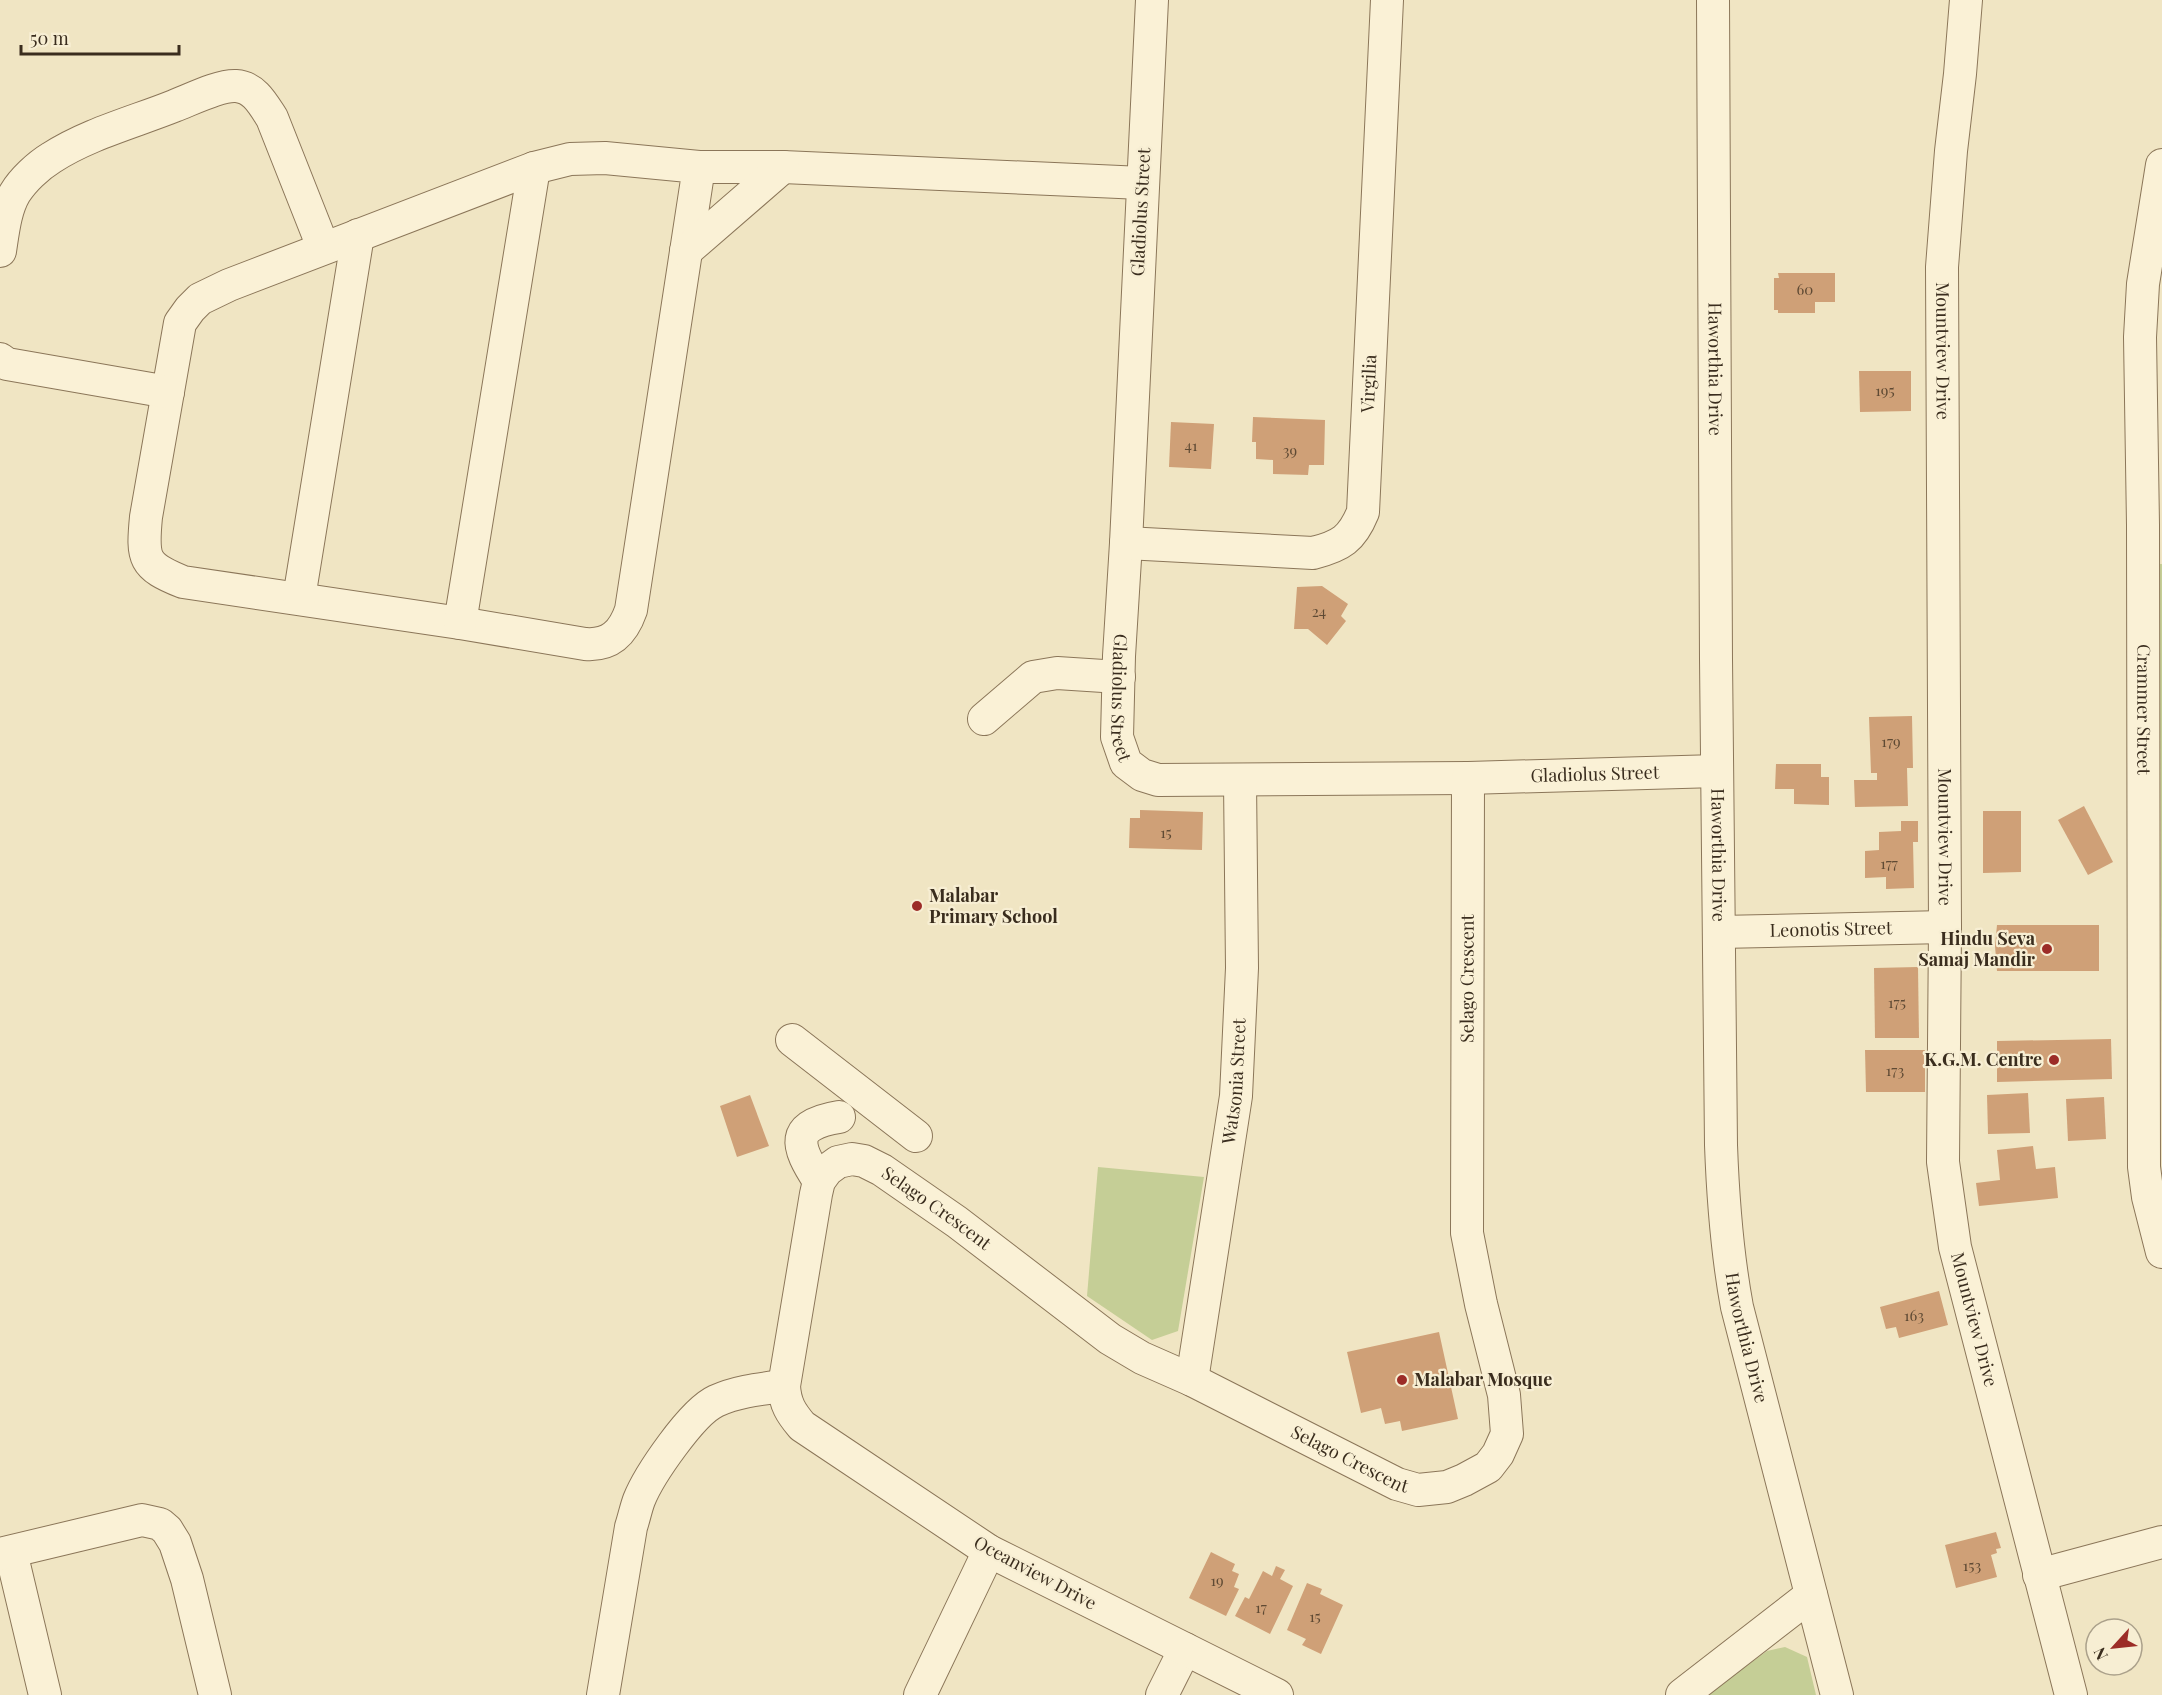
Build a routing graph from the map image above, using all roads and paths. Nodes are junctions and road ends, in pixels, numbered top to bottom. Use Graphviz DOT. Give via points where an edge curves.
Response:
graph roads {
  1 [pos="1152,0"];
  2 [pos="1388,0"];
  3 [pos="1713,0"];
  4 [pos="1965,0"];
  5 [pos="2162,165"];
  6 [pos="699,166"];
  7 [pos="783,167"];
  8 [pos="534,168"];
  9 [pos="1142,183"];
  10 [pos="358,235"];
  11 [pos="323,248"];
  12 [pos="0,251"];
  13 [pos="686,251"];
  14 [pos="0,359"];
  15 [pos="168,392"];
  16 [pos="2152,525"];
  17 [pos="1126,543"];
  18 [pos="299,598"];
  19 [pos="460,623"];
  20 [pos="1119,676"];
  21 [pos="984,719"];
  22 [pos="1717,771"];
  23 [pos="1468,778"];
  24 [pos="1239,781"];
  25 [pos="1945,927"];
  26 [pos="1719,932"];
  27 [pos="792,1040"];
  28 [pos="859,1092"];
  29 [pos="839,1117"];
  30 [pos="916,1136"];
  31 [pos="846,1160"];
  32 [pos="819,1181"];
  33 [pos="2162,1252"];
  34 [pos="1192,1380"];
  35 [pos="785,1393"];
  36 [pos="2162,1542"];
  37 [pos="988,1551"];
  38 [pos="6,1553"];
  39 [pos="2039,1575"];
  40 [pos="1811,1595"];
  41 [pos="1185,1648"];
  42 [pos="45,1695"];
  43 [pos="215,1695"];
  44 [pos="603,1695"];
  45 [pos="920,1695"];
  46 [pos="1162,1695"];
  47 [pos="1277,1695"];
  48 [pos="1682,1695"];
  49 [pos="1837,1695"];
  50 [pos="2071,1695"];
  1 -- 9 [label="street, Gladiolus Street"];
  2 -- 17 [label="street, Virgilia" via="1363,512 1358,524 1342,543 1313,553"];
  3 -- 22 [label="street, Haworthia Drive"];
  4 -- 25 [label="street, Mountview Drive" via="1942,267"];
  5 -- 16 [label="street, Crammer Street" via="2141,306"];
  6 -- 7 [label="street"];
  6 -- 8 [label="street" via="605,158 570,159"];
  6 -- 13 [label="street"];
  7 -- 9 [label="street"];
  7 -- 13 [label="street"];
  8 -- 10 [label="street"];
  8 -- 19 [label="street"];
  9 -- 17 [label="street, Gladiolus Street"];
  10 -- 11 [label="street"];
  10 -- 18 [label="street"];
  11 -- 12 [label="street" via="272,118 255,94 236,86 73,145 50,159 15,193"];
  11 -- 15 [label="street" via="200,299 180,323"];
  13 -- 19 [label="street" via="631,610 622,630 610,640 593,645"];
  14 -- 15 [label="street" via="7,364"];
  15 -- 18 [label="street" via="143,545 150,562 158,572 183,582"];
  16 -- 33 [label="street, Crammer Street" via="2145,1167"];
  17 -- 20 [label="street, Gladiolus Street"];
  18 -- 19 [label="street"];
  20 -- 21 [label="street" via="1057,673 1033,677"];
  20 -- 24 [label="street, Gladiolus Street" via="1117,737 1126,763 1142,775 1158,780"];
  22 -- 23 [label="street, Gladiolus Street"];
  22 -- 26 [label="street, Haworthia Drive"];
  23 -- 24 [label="street, Gladiolus Street"];
  23 -- 34 [label="street, Selago Crescent" via="1467,1233 1504,1395 1507,1434 1498,1454 1488,1467 1447,1487 1418,1490 1397,1484"];
  24 -- 34 [label="street, Watsonia Street" via="1242,968 1236,1095"];
  25 -- 26 [label="street, Leonotis Street"];
  25 -- 39 [label="street, Mountview Drive" via="1943,1162 1955,1247"];
  26 -- 40 [label="street, Haworthia Drive" via="1721,1144 1729,1262"];
  27 -- 28 [label="street"];
  28 -- 29 [label="street"];
  28 -- 30 [label="street"];
  29 -- 31 [label="street"];
  29 -- 32 [label="street" via="816,1123 804,1130 800,1138 802,1152"];
  31 -- 32 [label="street" via="827,1170"];
  31 -- 34 [label="street, Selago Crescent" via="864,1161 882,1170 1110,1339"];
  32 -- 35 [label="street"];
  35 -- 37 [label="street, Oceanview Drive" via="790,1412 802,1426"];
  35 -- 44 [label="street" via="735,1393 700,1411 647,1483 631,1527"];
  36 -- 39 [label="street"];
  37 -- 41 [label="street, Oceanview Drive"];
  37 -- 45 [label="street"];
  38 -- 42 [label="street"];
  38 -- 43 [label="street" via="142,1520 160,1524 176,1543"];
  39 -- 50 [label="street, Mountview Drive"];
  40 -- 48 [label="street"];
  40 -- 49 [label="street, Haworthia Drive"];
  41 -- 46 [label="street"];
  41 -- 47 [label="street, Oceanview Drive"];
}
